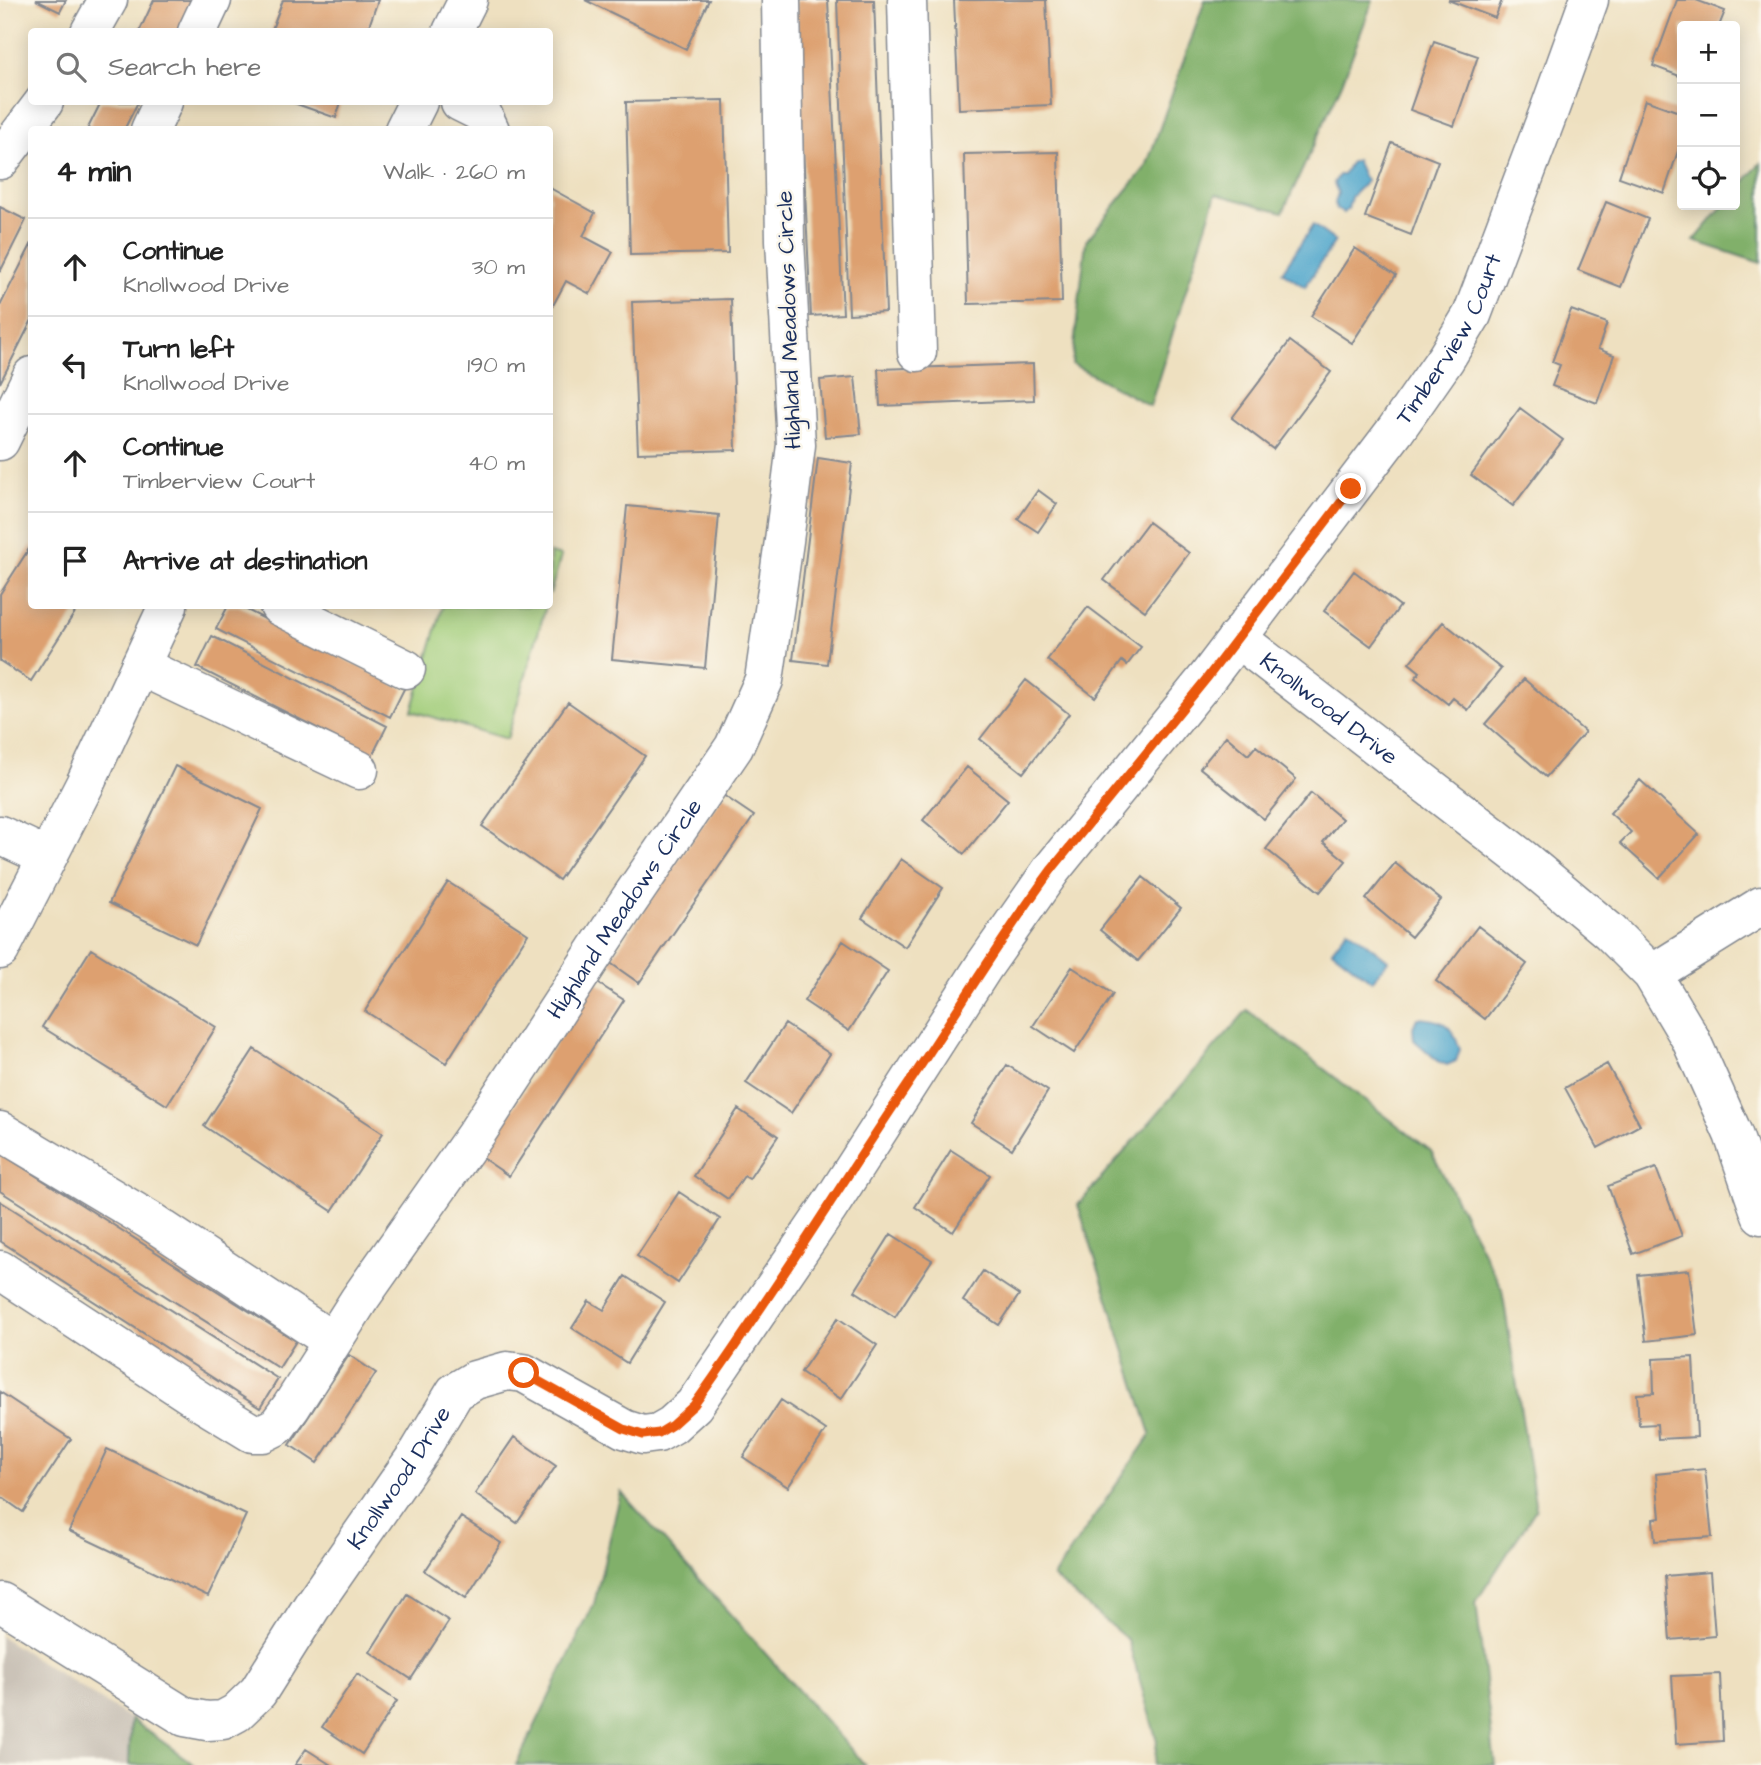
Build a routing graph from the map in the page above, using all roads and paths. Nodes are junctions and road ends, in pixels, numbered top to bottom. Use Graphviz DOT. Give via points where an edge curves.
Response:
graph roads {
  1 [pos="108,0"];
  2 [pos="212,0"];
  3 [pos="468,0"];
  4 [pos="780,0"];
  5 [pos="907,0"];
  6 [pos="1589,0"];
  7 [pos="92,28"];
  8 [pos="199,28"];
  9 [pos="454,28"];
  10 [pos="42,105"];
  11 [pos="162,105"];
  12 [pos="416,105"];
  13 [pos="466,105"];
  14 [pos="152,126"];
  15 [pos="406,126"];
  16 [pos="488,126"];
  17 [pos="0,160"];
  18 [pos="917,352"];
  19 [pos="28,384"];
  20 [pos="0,441"];
  21 [pos="166,609"];
  22 [pos="285,609"];
  23 [pos="1237,638"];
  24 [pos="139,666"];
  25 [pos="406,669"];
  26 [pos="359,770"];
  27 [pos="0,835"];
  28 [pos="47,857"];
  29 [pos="1761,906"];
  30 [pos="0,950"];
  31 [pos="1652,974"];
  32 [pos="0,1131"];
  33 [pos="1761,1215"];
  34 [pos="0,1270"];
  35 [pos="332,1341"];
  36 [pos="0,1602"];
  1 -- 7 [label="street"];
  2 -- 8 [label="street"];
  3 -- 9 [label="street"];
  4 -- 35 [label="street, Highland Meadows Circle" via="785,240 796,445 764,680 734,747"];
  5 -- 18 [label="street"];
  6 -- 23 [label="street, Timberview Court" via="1472,315 1395,431"];
  10 -- 17 [label="street"];
  11 -- 14 [label="street"];
  12 -- 15 [label="street"];
  13 -- 16 [label="street" via="482,113"];
  19 -- 20 [label="street"];
  21 -- 24 [label="street"];
  22 -- 25 [label="street"];
  23 -- 31 [label="street, Knollwood Drive" via="1524,860"];
  23 -- 36 [label="street, Knollwood Drive" via="1031,898 713,1378 672,1425 643,1435 624,1429 524,1373 507,1371 455,1392 258,1692 223,1720 185,1717"];
  24 -- 26 [label="street"];
  24 -- 28 [label="street"];
  27 -- 28 [label="street"];
  28 -- 30 [label="street"];
  29 -- 31 [label="street"];
  31 -- 33 [label="street, Knollwood Drive" via="1690,1038 1733,1134"];
  32 -- 35 [label="street" via="149,1220"];
  34 -- 35 [label="street, Highland Meadows Circle" via="253,1433 277,1426"];
}
